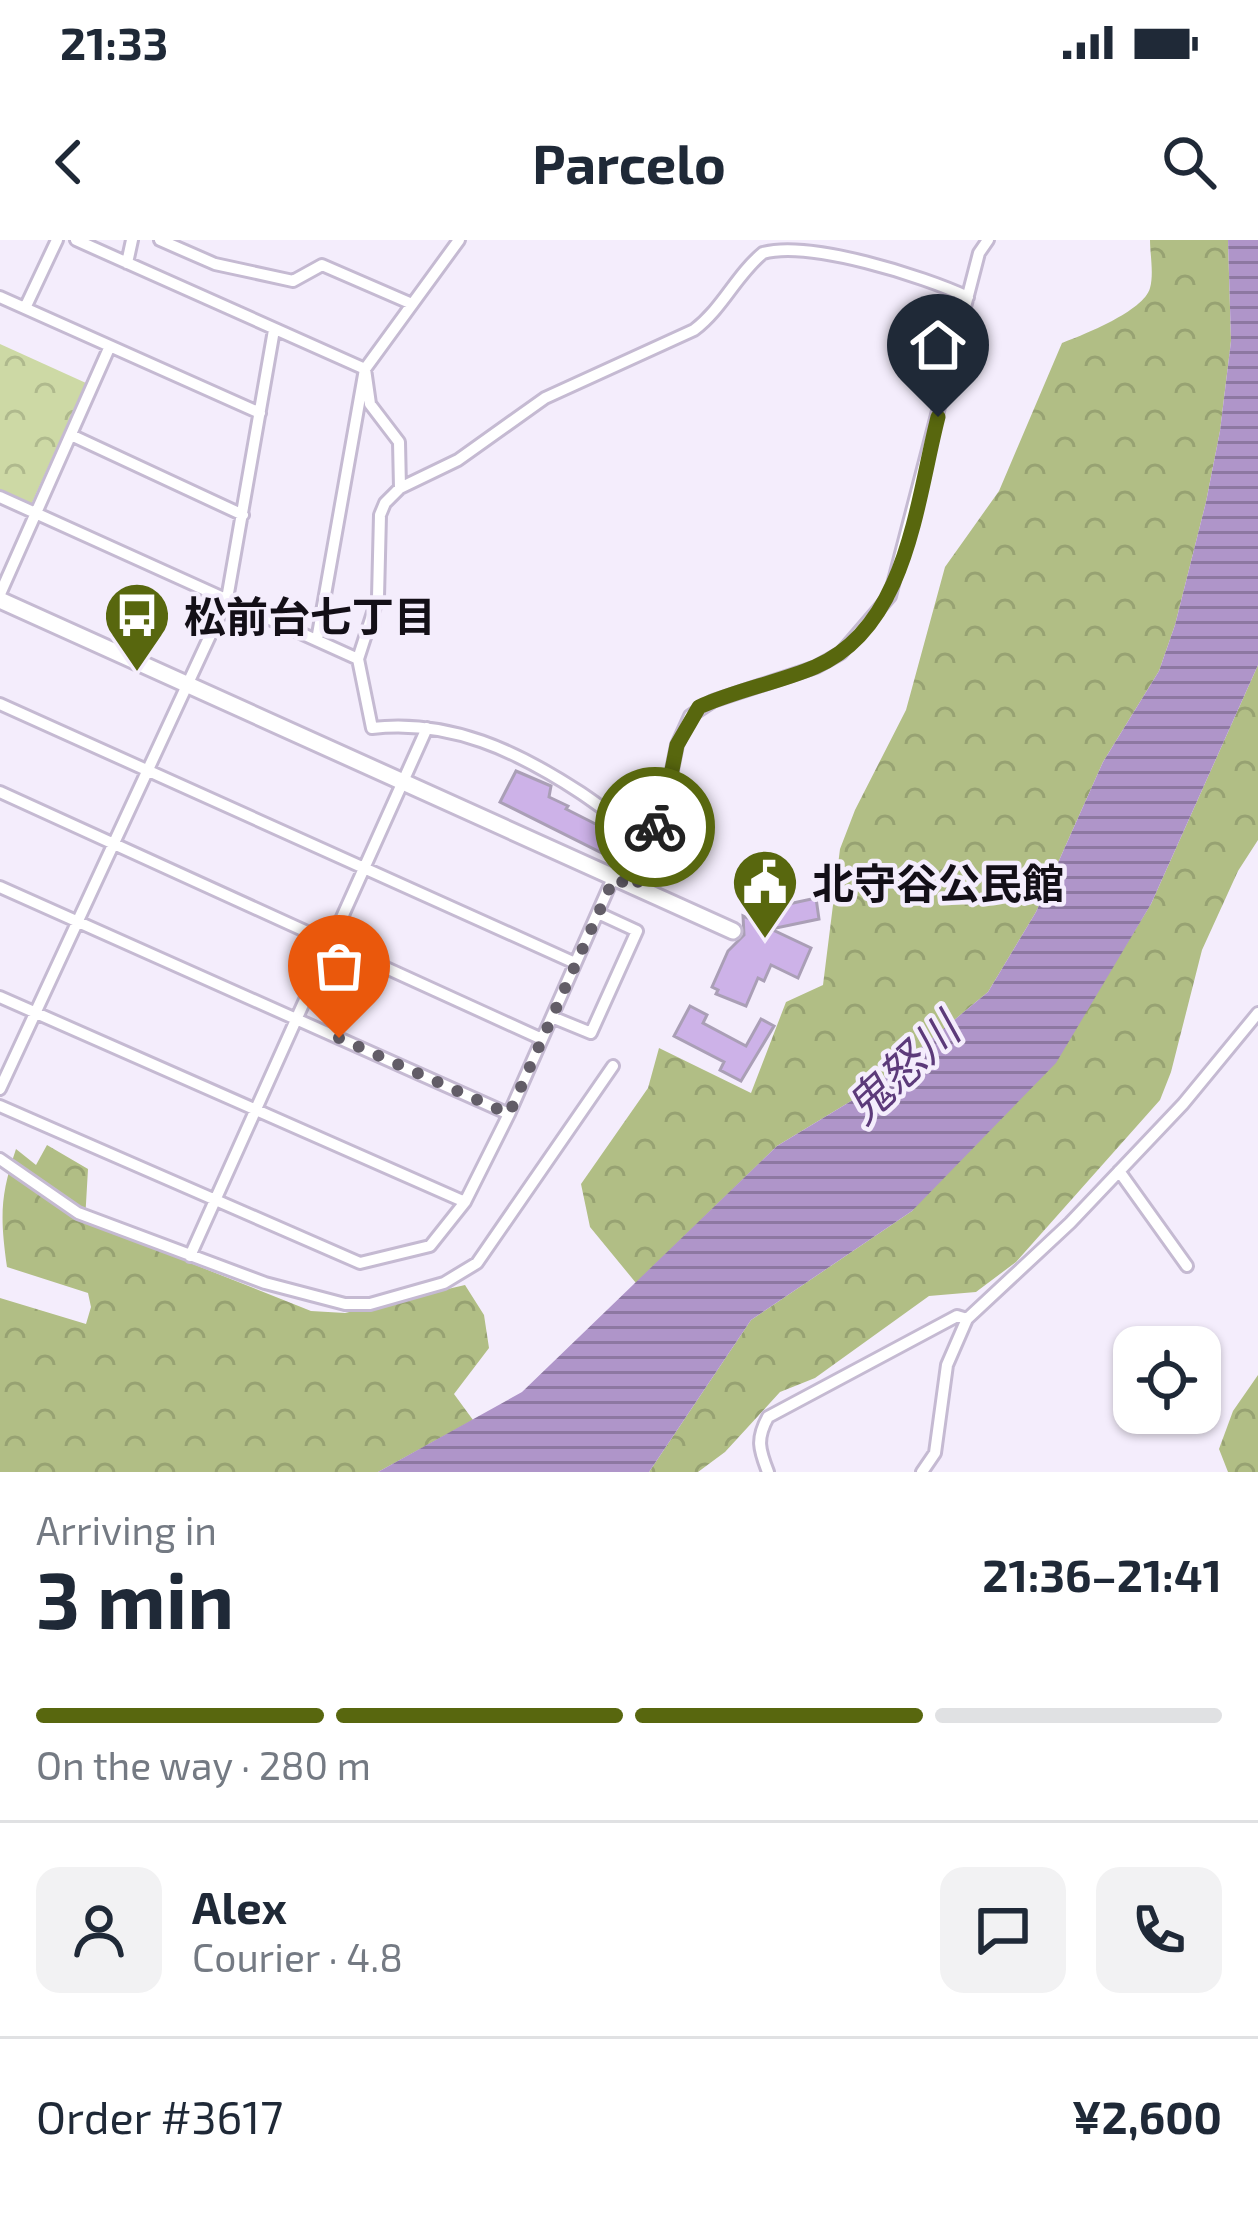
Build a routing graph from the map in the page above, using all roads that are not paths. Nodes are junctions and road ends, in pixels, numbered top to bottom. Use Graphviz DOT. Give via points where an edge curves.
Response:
graph roads {
  1 [pos="57,240"];
  2 [pos="76,240"];
  3 [pos="132,240"];
  4 [pos="160,240"];
  5 [pos="459,240"];
  6 [pos="988,240"];
  7 [pos="127,263"];
  8 [pos="0,297"];
  9 [pos="968,297"];
  10 [pos="412,304"];
  11 [pos="26,308"];
  12 [pos="274,330"];
  13 [pos="110,346"];
  14 [pos="365,369"];
  15 [pos="260,413"];
  16 [pos="70,436"];
  17 [pos="400,488"];
  18 [pos="0,497"];
  19 [pos="36,513"];
  20 [pos="243,515"];
  21 [pos="0,597"];
  22 [pos="227,599"];
  23 [pos="317,640"];
  24 [pos="358,659"];
  25 [pos="189,686"];
  26 [pos="0,704"];
  27 [pos="427,728"];
  28 [pos="149,771"];
  29 [pos="404,782"];
  30 [pos="0,792"];
  31 [pos="652,838"];
  32 [pos="115,844"];
  33 [pos="364,868"];
  34 [pos="614,878"];
  35 [pos="0,887"];
  36 [pos="636,888"];
  37 [pos="598,913"];
  38 [pos="78,922"];
  39 [pos="734,931"];
  40 [pos="331,943"];
  41 [pos="575,963"];
  42 [pos="0,998"];
  43 [pos="1258,1013"];
  44 [pos="35,1014"];
  45 [pos="552,1017"];
  46 [pos="297,1019"];
  47 [pos="542,1039"];
  48 [pos="613,1066"];
  49 [pos="0,1089"];
  50 [pos="0,1106"];
  51 [pos="256,1109"];
  52 [pos="509,1114"];
  53 [pos="0,1159"];
  54 [pos="1119,1171"];
  55 [pos="216,1198"];
  56 [pos="464,1202"];
  57 [pos="190,1256"];
  58 [pos="1187,1266"];
  59 [pos="968,1319"];
  60 [pos="768,1472"];
  61 [pos="922,1472"];
  1 -- 11 [label="street"];
  2 -- 7 [label="street"];
  3 -- 7 [label="street"];
  4 -- 10 [label="street" via="215,264 293,281 322,265"];
  5 -- 10 [label="street"];
  6 -- 9 [label="street"];
  7 -- 12 [label="street"];
  8 -- 11 [label="street"];
  9 -- 17 [label="street" via="886,260 814,242 782,243 764,252 694,330 544,398 458,460"];
  9 -- 31 [label="street" via="890,596 841,653 699,707 677,745"];
  10 -- 14 [label="street"];
  11 -- 13 [label="street"];
  12 -- 14 [label="street"];
  12 -- 15 [label="street"];
  13 -- 15 [label="street"];
  13 -- 16 [label="street"];
  14 -- 17 [label="street" via="370,404 399,442"];
  14 -- 23 [label="street"];
  15 -- 20 [label="street"];
  16 -- 19 [label="street"];
  16 -- 20 [label="street"];
  17 -- 24 [label="street" via="380,515 378,596"];
  18 -- 19 [label="street"];
  19 -- 21 [label="street"];
  19 -- 22 [label="street"];
  20 -- 22 [label="street"];
  21 -- 25 [label="street"];
  22 -- 23 [label="street"];
  22 -- 25 [label="street"];
  23 -- 24 [label="street"];
  24 -- 27 [label="street" via="372,728"];
  25 -- 28 [label="street"];
  25 -- 29 [label="street"];
  26 -- 28 [label="street"];
  27 -- 29 [label="street"];
  27 -- 31 [label="street" via="525,757"];
  28 -- 32 [label="street"];
  28 -- 33 [label="street"];
  29 -- 33 [label="street"];
  29 -- 34 [label="street"];
  30 -- 32 [label="street"];
  31 -- 36 [label="street"];
  32 -- 38 [label="street"];
  32 -- 40 [label="street"];
  33 -- 40 [label="street"];
  33 -- 41 [label="street"];
  34 -- 36 [label="street"];
  34 -- 37 [label="street"];
  35 -- 38 [label="street"];
  36 -- 39 [label="street"];
  37 -- 41 [label="street"];
  37 -- 45 [label="street" via="637,931 590,1034"];
  38 -- 44 [label="street"];
  38 -- 46 [label="street"];
  40 -- 46 [label="street"];
  40 -- 47 [label="street"];
  41 -- 45 [label="street"];
  42 -- 44 [label="street"];
  43 -- 54 [label="street"];
  44 -- 49 [label="street"];
  44 -- 51 [label="street"];
  45 -- 47 [label="street"];
  46 -- 51 [label="street"];
  46 -- 52 [label="street"];
  47 -- 52 [label="street"];
  48 -- 57 [label="street" via="477,1263 444,1283 345,1304"];
  50 -- 55 [label="street"];
  51 -- 55 [label="street"];
  51 -- 56 [label="street"];
  52 -- 56 [label="street"];
  53 -- 57 [label="street" via="78,1213"];
  54 -- 58 [label="street"];
  54 -- 59 [label="street"];
  55 -- 56 [label="street" via="360,1263 430,1246"];
  55 -- 57 [label="street"];
  59 -- 60 [label="street" via="957,1316 768,1417 758,1447"];
  59 -- 61 [label="street" via="947,1365 935,1453"];
}
